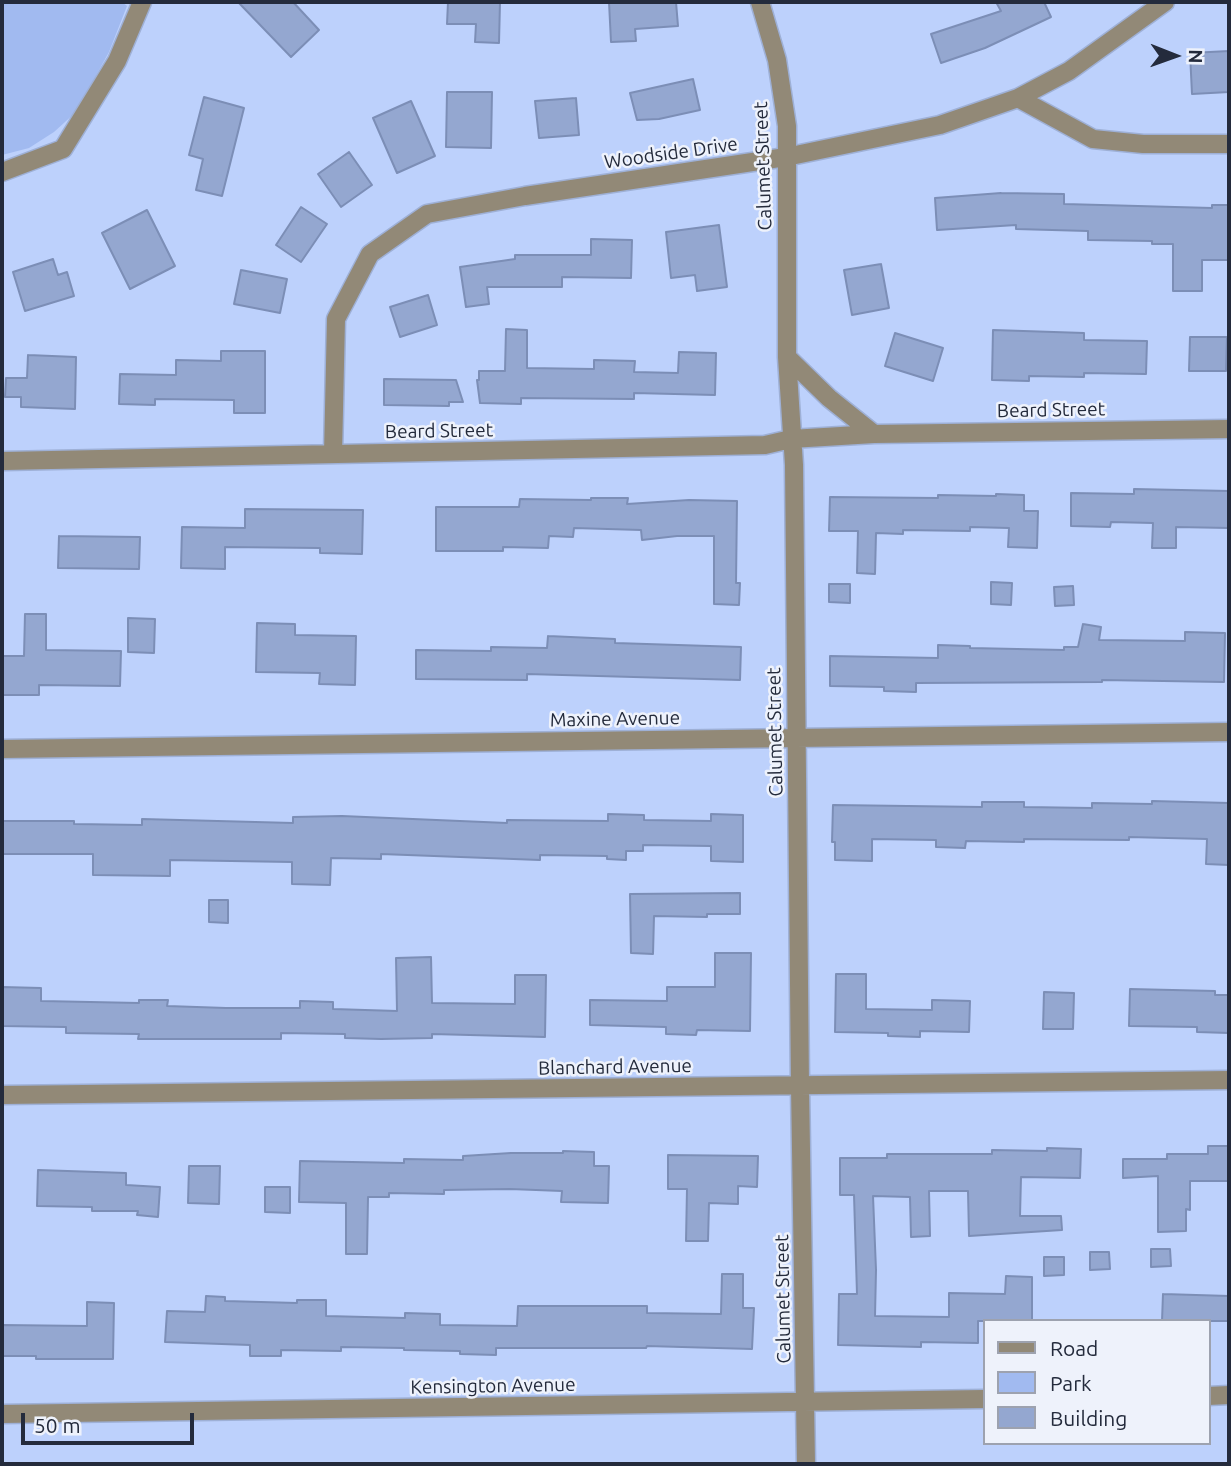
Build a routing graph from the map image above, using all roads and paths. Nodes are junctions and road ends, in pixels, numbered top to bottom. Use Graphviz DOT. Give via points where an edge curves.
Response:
graph roads {
  1 [pos="142,2"];
  2 [pos="760,2"];
  3 [pos="1165,2"];
  4 [pos="1018,98"];
  5 [pos="1229,144"];
  6 [pos="786,157"];
  7 [pos="2,172"];
  8 [pos="788,357"];
  9 [pos="1229,429"];
  10 [pos="874,434"];
  11 [pos="791,439"];
  12 [pos="333,454"];
  13 [pos="4,461"];
  14 [pos="1229,732"];
  15 [pos="796,738"];
  16 [pos="2,749"];
  17 [pos="1229,1080"];
  18 [pos="800,1086"];
  19 [pos="2,1095"];
  20 [pos="1229,1395"];
  21 [pos="1210,1396"];
  22 [pos="982,1399"];
  23 [pos="806,1402"];
  24 [pos="2,1414"];
  25 [pos="806,1464"];
  1 -- 7 [label="street" via="117,61 63,149"];
  2 -- 6 [label="street, Calumet Street" via="777,60 787,126"];
  3 -- 4 [label="street, Woodside Drive" via="1069,71"];
  4 -- 5 [label="street" via="1093,139"];
  4 -- 6 [label="street, Woodside Drive" via="940,125"];
  6 -- 8 [label="street, Calumet Street"];
  6 -- 12 [label="street, Woodside Drive" via="427,214 370,254 336,318"];
  8 -- 10 [label="street"];
  8 -- 11 [label="street, Calumet Street"];
  9 -- 10 [label="street, Beard Street"];
  10 -- 11 [label="street, Beard Street"];
  11 -- 12 [label="street, Beard Street" via="765,445"];
  11 -- 15 [label="street, Calumet Street"];
  12 -- 13 [label="street, Beard Street"];
  14 -- 15 [label="street, Maxine Avenue"];
  15 -- 16 [label="street, Maxine Avenue"];
  15 -- 18 [label="street, Calumet Street"];
  17 -- 18 [label="street, Blanchard Avenue"];
  18 -- 19 [label="street, Blanchard Avenue"];
  18 -- 23 [label="street, Calumet Street"];
  20 -- 21 [label="street"];
  22 -- 23 [label="street, Kensington Avenue"];
  23 -- 24 [label="street, Kensington Avenue"];
  23 -- 25 [label="street, Calumet Street"];
}
